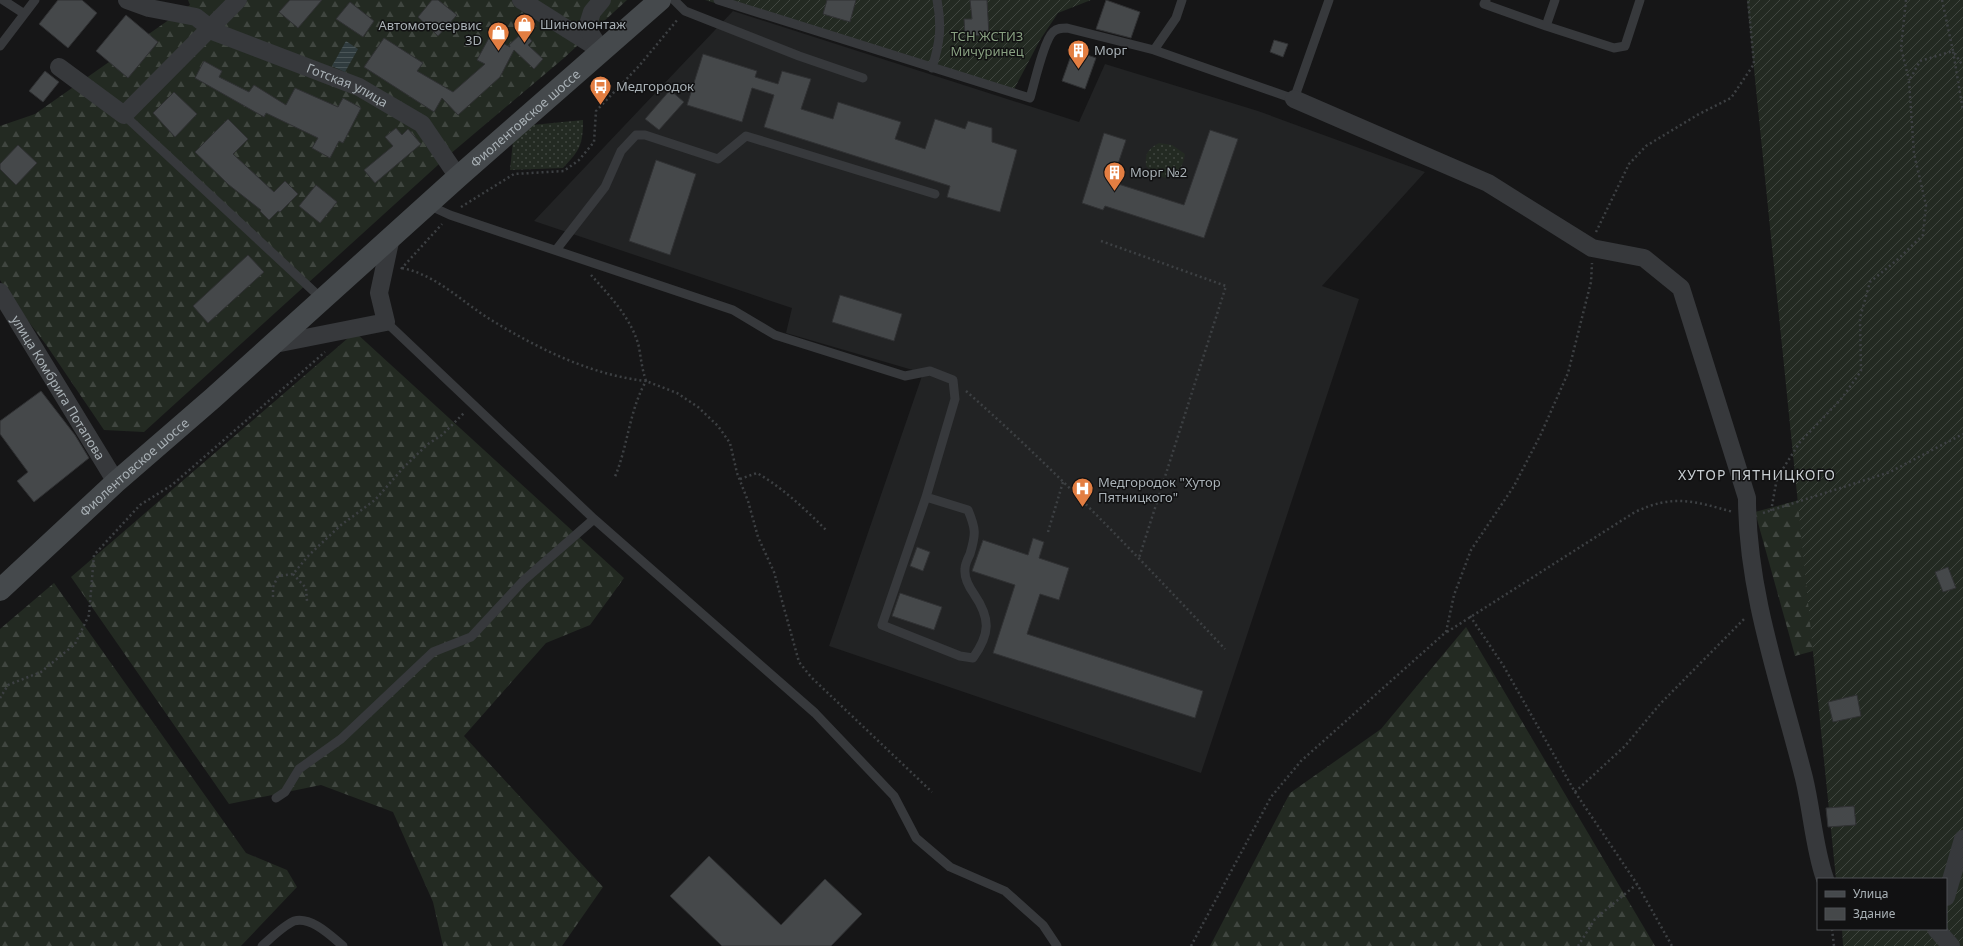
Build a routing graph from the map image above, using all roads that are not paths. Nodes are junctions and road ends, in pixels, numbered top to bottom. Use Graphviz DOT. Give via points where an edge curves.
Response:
graph roads {
  1 [pos="3,0"];
  2 [pos="34,0"];
  3 [pos="127,0"];
  4 [pos="238,0"];
  5 [pos="521,0"];
  6 [pos="602,0"];
  7 [pos="660,0"];
  8 [pos="674,0"];
  9 [pos="718,0"];
  10 [pos="937,0"];
  11 [pos="1182,0"];
  12 [pos="1329,0"];
  13 [pos="1486,0"];
  14 [pos="1555,0"];
  15 [pos="1640,0"];
  16 [pos="23,13"];
  17 [pos="1546,26"];
  18 [pos="211,29"];
  19 [pos="0,46"];
  20 [pos="1154,50"];
  21 [pos="602,51"];
  22 [pos="59,67"];
  23 [pos="932,68"];
  24 [pos="863,78"];
  25 [pos="1294,99"];
  26 [pos="124,115"];
  27 [pos="458,176"];
  28 [pos="935,194"];
  29 [pos="430,202"];
  30 [pos="391,237"];
  31 [pos="556,250"];
  32 [pos="0,292"];
  33 [pos="322,299"];
  34 [pos="386,322"];
  35 [pos="270,345"];
  36 [pos="116,482"];
  37 [pos="926,497"];
  38 [pos="594,519"];
  39 [pos="0,590"];
  40 [pos="276,798"];
  41 [pos="1963,839"];
  42 [pos="1825,878"];
  43 [pos="1947,894"];
  44 [pos="1937,930"];
  45 [pos="262,946"];
  46 [pos="343,946"];
  47 [pos="1057,946"];
  48 [pos="1951,946"];
  1 -- 16 [label="lane"];
  2 -- 16 [label="lane"];
  3 -- 18 [label="street, Готская улица" via="149,8 196,17"];
  4 -- 18 [label="street"];
  5 -- 21 [label="street"];
  6 -- 21 [label="street" via="592,12 587,28"];
  7 -- 21 [label="main road, Фиолентовское шоссе"];
  8 -- 24 [label="lane" via="685,11"];
  9 -- 23 [label="lane"];
  10 -- 23 [label="lane" via="941,26 940,41"];
  11 -- 20 [label="lane" via="1176,18"];
  12 -- 25 [label="lane"];
  13 -- 17 [label="lane" via="1484,4"];
  14 -- 17 [label="lane"];
  15 -- 17 [label="lane" via="1624,46 1614,48"];
  16 -- 19 [label="lane"];
  18 -- 26 [label="street"];
  18 -- 27 [label="street, Готская улица" via="359,87 422,124"];
  20 -- 23 [label="lane" via="1059,28 1046,42 1030,98"];
  20 -- 25 [label="lane"];
  21 -- 27 [label="main road, Фиолентовское шоссе"];
  22 -- 26 [label="street"];
  25 -- 42 [label="street" via="1488,183 1592,248 1644,258 1681,288 1747,498 1757,602 1804,780"];
  26 -- 33 [label="lane"];
  27 -- 29 [label="main road, Фиолентовское шоссе"];
  28 -- 31 [label="lane" via="746,136 718,159 646,135 636,135 621,152 605,187"];
  29 -- 30 [label="main road, Фиолентовское шоссе"];
  29 -- 31 [label="lane" via="437,209 450,215"];
  30 -- 33 [label="main road, Фиолентовское шоссе"];
  30 -- 34 [label="street" via="379,293"];
  31 -- 37 [label="lane" via="733,310 775,335 905,376 930,371 953,380 955,399"];
  32 -- 36 [label="street, улица Комбрига Потапова"];
  33 -- 35 [label="main road, Фиолентовское шоссе"];
  34 -- 35 [label="street"];
  34 -- 38 [label="lane"];
  35 -- 36 [label="main road, Фиолентовское шоссе"];
  36 -- 39 [label="main road, Фиолентовское шоссе"];
  37 -- 37 [label="lane" via="882,625 960,656 973,658 983,643 987,622 979,601 968,584 964,569 975,527 968,510"];
  38 -- 40 [label="lane" via="524,580 471,637 433,652 341,739 299,770 285,792"];
  38 -- 47 [label="lane" via="815,713 894,796 916,838 950,867 1005,891 1043,925"];
  41 -- 43 [label="street"];
  44 -- 48 [label="street"];
  45 -- 46 [label="lane" via="295,921 307,922 325,931"];
}
